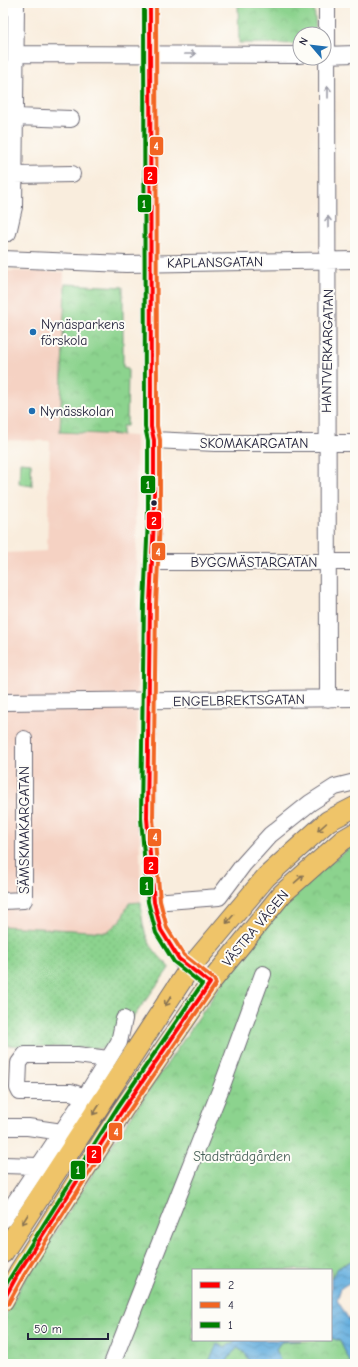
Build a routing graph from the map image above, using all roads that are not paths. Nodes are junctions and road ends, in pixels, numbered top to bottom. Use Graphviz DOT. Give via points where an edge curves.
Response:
graph roads {
  1 [pos="16,3"];
  2 [pos="150,3"];
  3 [pos="326,3"];
  4 [pos="326,26"];
  5 [pos="151,53"];
  6 [pos="16,54"];
  7 [pos="355,54"];
  8 [pos="292,55"];
  9 [pos="332,55"];
  10 [pos="326,66"];
  11 [pos="16,117"];
  12 [pos="71,119"];
  13 [pos="72,174"];
  14 [pos="15,175"];
  15 [pos="8,233"];
  16 [pos="3,259"];
  17 [pos="355,260"];
  18 [pos="328,261"];
  19 [pos="151,263"];
  20 [pos="154,440"];
  21 [pos="326,443"];
  22 [pos="355,443"];
  23 [pos="153,562"];
  24 [pos="328,562"];
  25 [pos="355,562"];
  26 [pos="355,698"];
  27 [pos="328,699"];
  28 [pos="149,700"];
  29 [pos="3,702"];
  30 [pos="24,739"];
  31 [pos="355,782"];
  32 [pos="355,807"];
  33 [pos="355,833"];
  34 [pos="3,901"];
  35 [pos="154,902"];
  36 [pos="189,968"];
  37 [pos="263,974"];
  38 [pos="210,983"];
  39 [pos="124,1019"];
  40 [pos="108,1059"];
  41 [pos="85,1098"];
  42 [pos="3,1127"];
  43 [pos="62,1132"];
  44 [pos="3,1165"];
  45 [pos="39,1166"];
  46 [pos="9,1203"];
  47 [pos="3,1220"];
  48 [pos="3,1253"];
  49 [pos="3,1301"];
  50 [pos="112,1364"];
  1 -- 6 [label="street"];
  2 -- 5 [label="street"];
  3 -- 4 [label="street, HANTVERKARGATAN"];
  5 -- 6 [label="street"];
  5 -- 8 [label="street, one-way"];
  5 -- 19 [label="street"];
  6 -- 11 [label="street"];
  7 -- 9 [label="street"];
  18 -- 10 [label="street, HANTVERKARGATAN, one-way"];
  11 -- 12 [label="street"];
  11 -- 14 [label="street"];
  13 -- 14 [label="street"];
  14 -- 15 [label="street" via="14,207"];
  16 -- 19 [label="street, KAPLANSGATAN"];
  17 -- 18 [label="street, KAPLANSGATAN"];
  18 -- 19 [label="street, KAPLANSGATAN"];
  18 -- 21 [label="street, HANTVERKARGATAN"];
  19 -- 20 [label="street" via="151,428"];
  20 -- 21 [label="street, SKOMAKARGATAN"];
  20 -- 23 [label="street"];
  21 -- 22 [label="street, SKOMAKARGATAN"];
  21 -- 24 [label="street, HANTVERKARGATAN"];
  23 -- 24 [label="street, BYGGMÄSTARGATAN"];
  23 -- 28 [label="street"];
  24 -- 25 [label="street, BYGGMÄSTARGATAN"];
  24 -- 27 [label="street, HANTVERKARGATAN"];
  26 -- 27 [label="street, ENGELBREKTSGATAN"];
  27 -- 28 [label="street, ENGELBREKTSGATAN"];
  28 -- 29 [label="street, ENGELBREKTSGATAN"];
  28 -- 35 [label="street" via="147,818"];
  30 -- 34 [label="street, SÄMSKMAKARGATAN" via="24,900"];
  31 -- 35 [label="street" via="335,788 310,803 270,835 219,897"];
  32 -- 36 [label="main road, VÄSTRA VÄGEN, one-way" via="328,822 266,877"];
  38 -- 33 [label="main road, VÄSTRA VÄGEN, one-way" via="282,894 343,840"];
  35 -- 36 [label="street" via="160,930 179,959"];
  36 -- 38 [label="main road"];
  36 -- 48 [label="main road, VÄSTRA VÄGEN, one-way"];
  37 -- 50 [label="street" via="223,1083"];
  38 -- 49 [label="main road, VÄSTRA VÄGEN" via="122,1111"];
  39 -- 40 [label="street" via="119,1042"];
  40 -- 41 [label="street"];
  40 -- 41 [label="street" via="77,1055 25,1055 19,1063 20,1092 71,1092"];
  41 -- 43 [label="street"];
  42 -- 43 [label="street" via="28,1127"];
  43 -- 45 [label="street"];
  44 -- 45 [label="street"];
  45 -- 46 [label="street"];
  46 -- 47 [label="street"];
}
